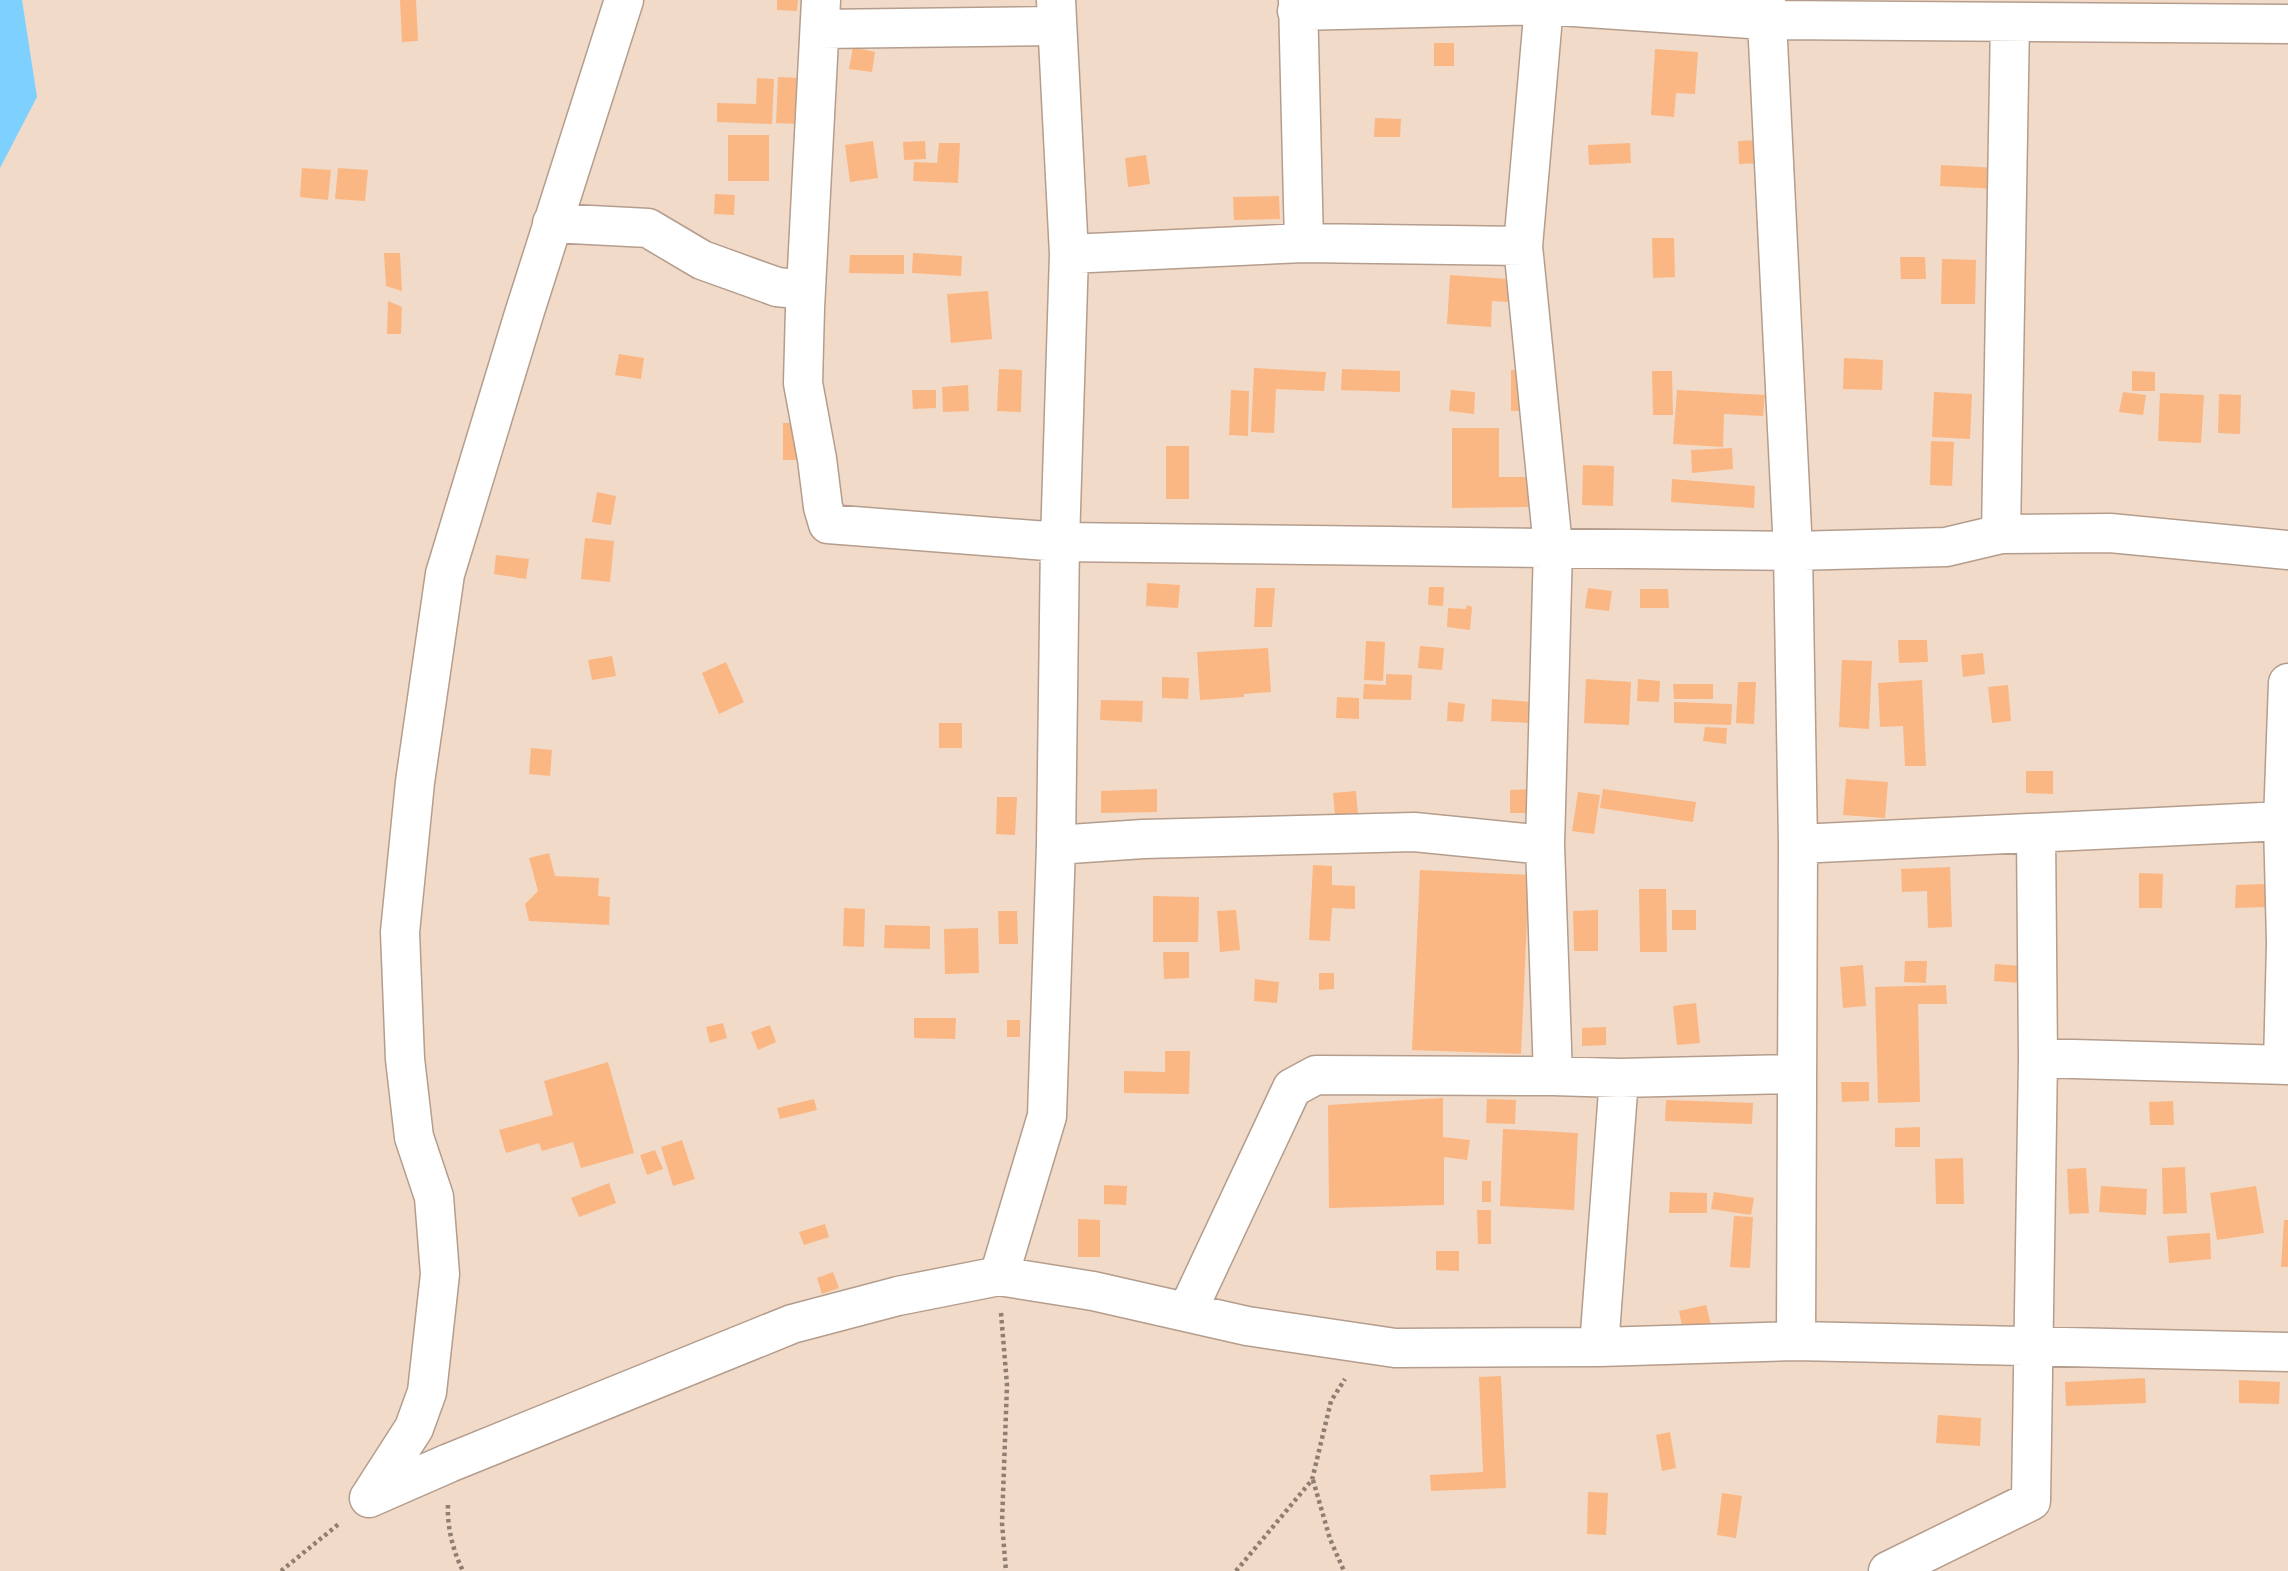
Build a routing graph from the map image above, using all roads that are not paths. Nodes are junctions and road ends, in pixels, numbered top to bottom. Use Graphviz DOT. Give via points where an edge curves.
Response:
graph roads {
  1 [pos="624,0"];
  2 [pos="1298,5"];
  3 [pos="1544,5"];
  4 [pos="1765,10"];
  5 [pos="1056,13"];
  6 [pos="821,15"];
  7 [pos="2270,16"];
  8 [pos="2010,22"];
  9 [pos="552,223"];
  10 [pos="1304,243"];
  11 [pos="1523,246"];
  12 [pos="1069,254"];
  13 [pos="806,290"];
  14 [pos="2001,534"];
  15 [pos="1060,542"];
  16 [pos="1553,547"];
  17 [pos="2288,550"];
  18 [pos="1793,551"];
  19 [pos="2288,683"];
  20 [pos="2283,821"];
  21 [pos="2036,834"];
  22 [pos="1798,844"];
  23 [pos="1056,845"];
  24 [pos="1545,845"];
  25 [pos="2038,1058"];
  26 [pos="2286,1065"];
  27 [pos="1796,1074"];
  28 [pos="1553,1076"];
  29 [pos="1619,1078"];
  30 [pos="999,1276"];
  31 [pos="1187,1312"];
  32 [pos="1796,1341"];
  33 [pos="1599,1347"];
  34 [pos="2033,1348"];
  35 [pos="2288,1352"];
  36 [pos="1888,1571"];
  1 -- 9 [label="street"];
  2 -- 3 [label="street"];
  2 -- 10 [label="street"];
  3 -- 4 [label="street"];
  3 -- 11 [label="street"];
  4 -- 8 [label="street"];
  4 -- 18 [label="street"];
  5 -- 6 [label="street"];
  5 -- 12 [label="street"];
  6 -- 13 [label="street"];
  7 -- 8 [label="street"];
  8 -- 14 [label="street"];
  9 -- 13 [label="street" via="648,228 702,260 777,287"];
  9 -- 30 [label="street" via="449,561 415,782 400,932 405,1059 414,1137 434,1197 440,1274 427,1392 414,1427 369,1498 792,1324"];
  10 -- 11 [label="street"];
  10 -- 12 [label="street"];
  11 -- 16 [label="street"];
  12 -- 15 [label="street"];
  13 -- 15 [label="street" via="803,383 828,524"];
  14 -- 17 [label="street" via="2110,533"];
  14 -- 18 [label="street" via="1946,547"];
  15 -- 16 [label="street"];
  15 -- 23 [label="street"];
  16 -- 18 [label="street"];
  16 -- 24 [label="street"];
  18 -- 22 [label="street"];
  19 -- 20 [label="street"];
  20 -- 21 [label="street"];
  20 -- 26 [label="street"];
  21 -- 22 [label="street"];
  21 -- 25 [label="street"];
  22 -- 27 [label="street"];
  23 -- 24 [label="street" via="1414,832"];
  23 -- 30 [label="street" via="1047,1116"];
  24 -- 28 [label="street"];
  25 -- 26 [label="street"];
  25 -- 34 [label="street"];
  27 -- 29 [label="street"];
  27 -- 32 [label="street"];
  28 -- 29 [label="street"];
  28 -- 31 [label="street" via="1316,1074 1293,1088"];
  29 -- 33 [label="street"];
  30 -- 31 [label="street"];
  31 -- 33 [label="street" via="1247,1326 1395,1348"];
  32 -- 33 [label="street"];
  32 -- 34 [label="street"];
  34 -- 35 [label="street"];
  34 -- 36 [label="street" via="2031,1501"];
}
